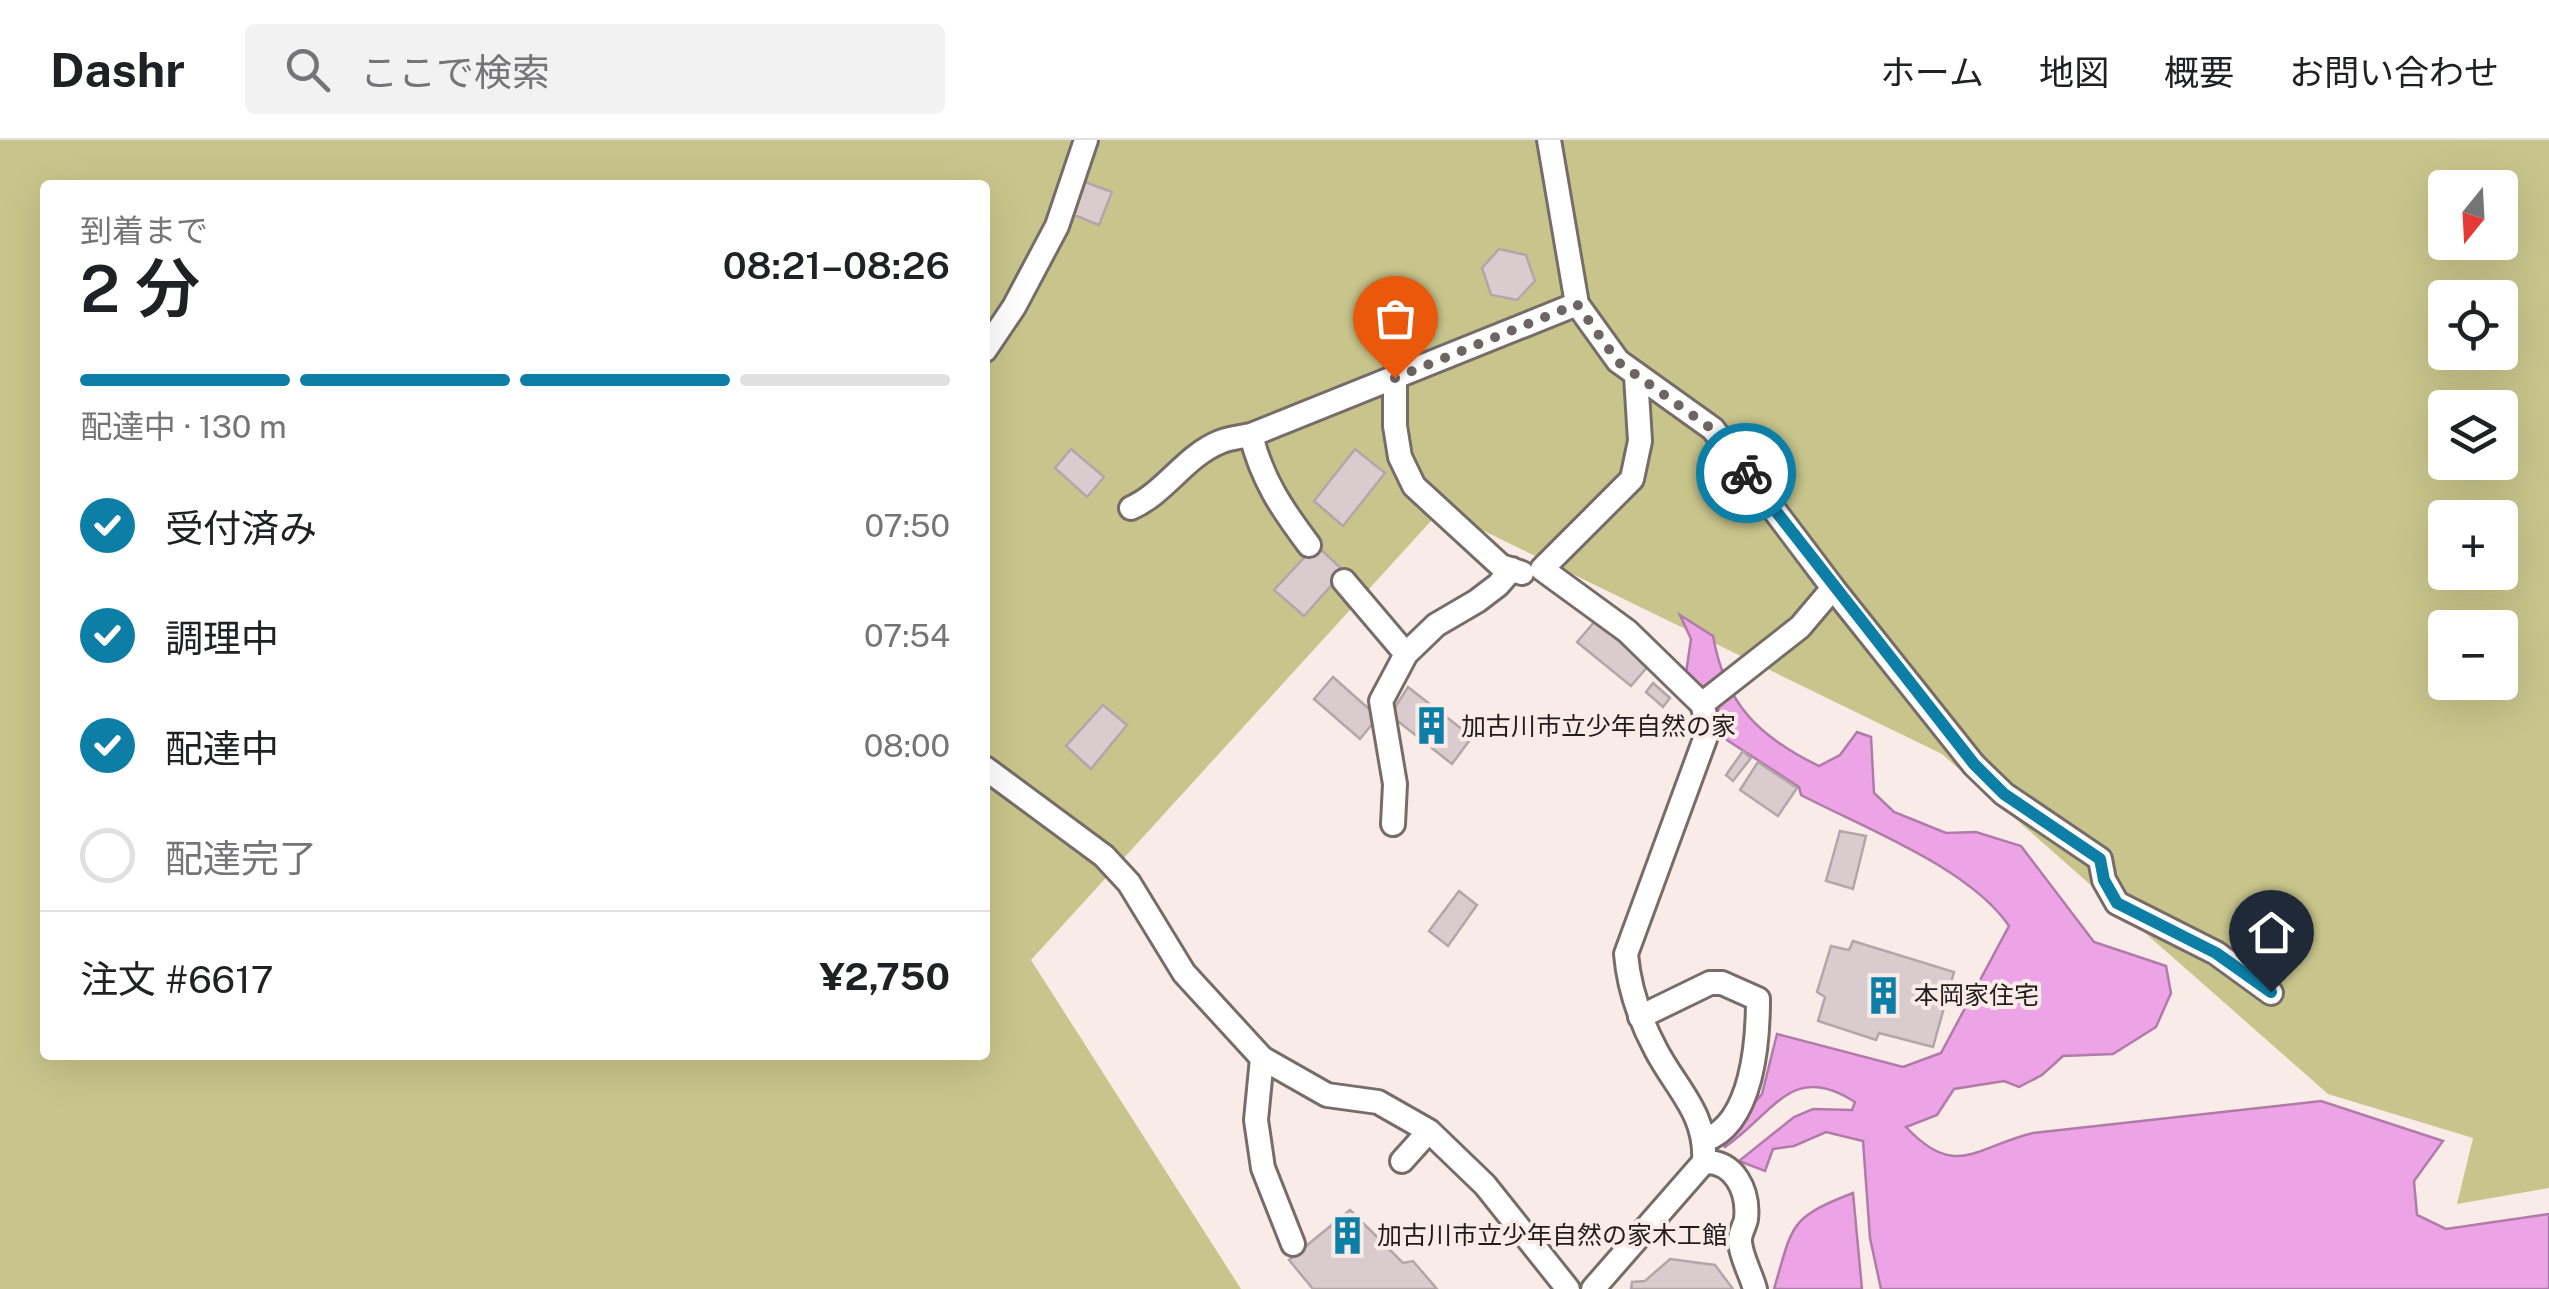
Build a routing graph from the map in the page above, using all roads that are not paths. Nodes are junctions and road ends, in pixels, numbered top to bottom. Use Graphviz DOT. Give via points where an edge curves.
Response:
graph roads {
  1 [pos="1086,140"];
  2 [pos="1550,140"];
  3 [pos="1577,304"];
  4 [pos="990,343"];
  5 [pos="1636,376"];
  6 [pos="1395,378"];
  7 [pos="1251,436"];
  8 [pos="1131,508"];
  9 [pos="1309,545"];
  10 [pos="1512,569"];
  11 [pos="1542,569"];
  12 [pos="1344,580"];
  13 [pos="1833,588"];
  14 [pos="1406,654"];
  15 [pos="1702,704"];
  16 [pos="990,772"];
  17 [pos="1393,824"];
  18 [pos="2271,992"];
  19 [pos="1640,1018"];
  20 [pos="1262,1058"];
  21 [pos="1429,1132"];
  22 [pos="1705,1151"];
  23 [pos="1402,1161"];
  24 [pos="1293,1244"];
  25 [pos="1568,1289"];
  26 [pos="1593,1289"];
  27 [pos="1755,1289"];
  1 -- 4 [label="lane" via="1057,226"];
  2 -- 3 [label="lane"];
  3 -- 5 [label="lane" via="1618,362"];
  3 -- 6 [label="lane"];
  5 -- 11 [label="lane" via="1640,441 1632,479"];
  5 -- 13 [label="lane" via="1712,429"];
  6 -- 7 [label="lane"];
  6 -- 10 [label="lane" via="1400,457 1414,486"];
  7 -- 8 [label="lane" via="1219,442"];
  7 -- 9 [label="lane" via="1259,468"];
  10 -- 11 [label="lane"];
  10 -- 14 [label="lane"];
  11 -- 15 [label="lane" via="1626,631"];
  12 -- 14 [label="lane"];
  13 -- 15 [label="lane" via="1800,627"];
  13 -- 18 [label="lane" via="1974,764 2004,794 2100,859 2117,903 2216,953"];
  14 -- 17 [label="lane" via="1382,701 1395,784"];
  15 -- 19 [label="lane" via="1708,728 1626,954"];
  16 -- 20 [label="lane" via="1104,856 1129,883 1184,972"];
  19 -- 22 [label="lane" via="1693,1108"];
  19 -- 22 [label="lane" via="1710,982 1765,1001 1748,1088"];
  20 -- 21 [label="lane" via="1327,1095 1378,1102"];
  20 -- 24 [label="lane" via="1256,1120 1263,1168"];
  21 -- 23 [label="lane"];
  21 -- 25 [label="lane" via="1485,1185"];
  22 -- 26 [label="lane"];
  22 -- 27 [label="lane" via="1740,1182 1746,1216 1739,1240"];
}
